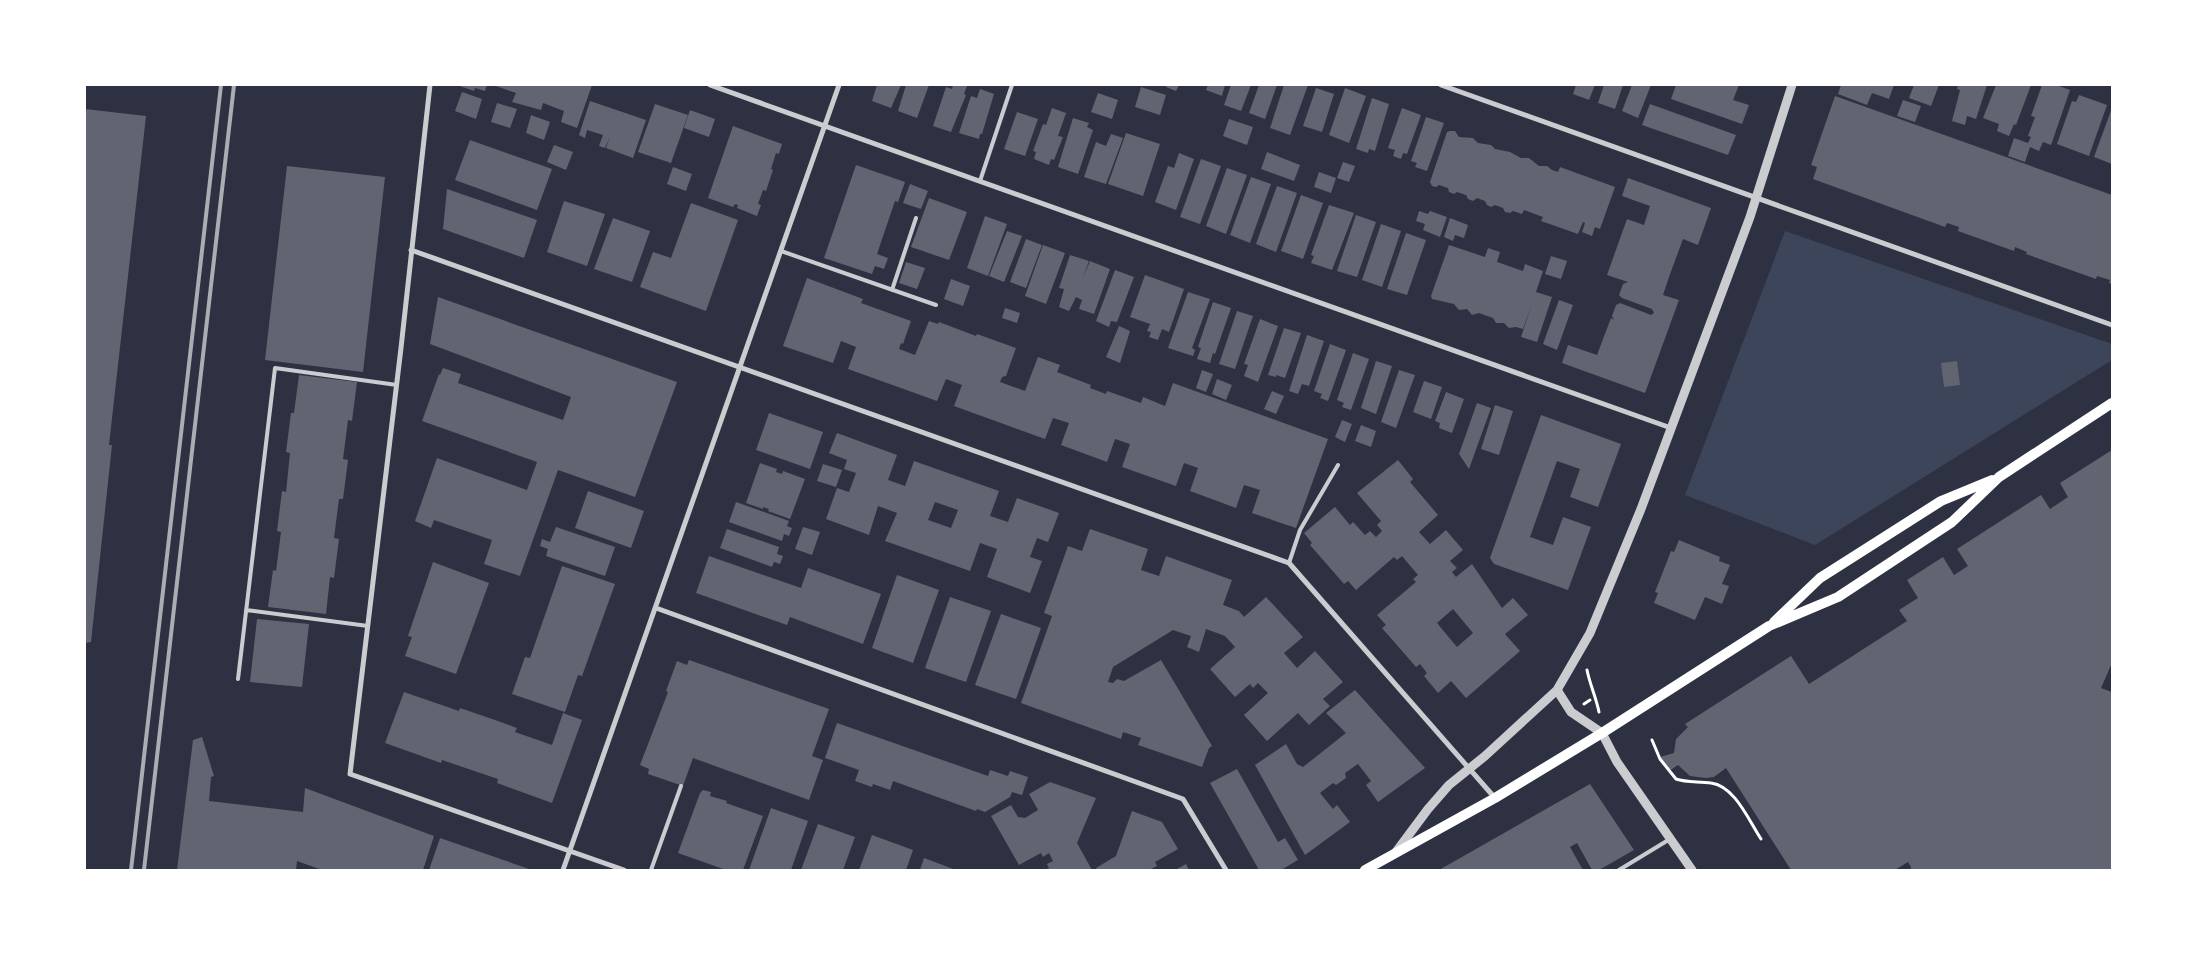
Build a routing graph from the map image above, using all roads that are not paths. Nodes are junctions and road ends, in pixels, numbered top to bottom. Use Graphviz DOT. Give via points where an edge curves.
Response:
graph roads {
  1 [pos="430,85"];
  2 [pos="710,85"];
  3 [pos="839,85"];
  4 [pos="1012,85"];
  5 [pos="1441,85"];
  6 [pos="1792,85"];
  7 [pos="825,126"];
  8 [pos="980,182"];
  9 [pos="1757,198"];
  10 [pos="916,218"];
  11 [pos="411,250"];
  12 [pos="781,251"];
  13 [pos="892,290"];
  14 [pos="936,305"];
  15 [pos="2112,325"];
  16 [pos="740,368"];
  17 [pos="397,384"];
  18 [pos="2112,403"];
  19 [pos="1671,428"];
  20 [pos="1338,465"];
  21 [pos="1999,477"];
  22 [pos="1289,564"];
  23 [pos="656,608"];
  24 [pos="246,610"];
  25 [pos="368,626"];
  26 [pos="1769,626"];
  27 [pos="238,679"];
  28 [pos="1556,690"];
  29 [pos="1602,732"];
  30 [pos="1470,768"];
  31 [pos="681,786"];
  32 [pos="1495,798"];
  33 [pos="1670,839"];
  34 [pos="570,851"];
  35 [pos="1396,852"];
  36 [pos="563,870"];
  37 [pos="624,870"];
  38 [pos="651,870"];
  39 [pos="1226,870"];
  40 [pos="1365,870"];
  41 [pos="1619,870"];
  42 [pos="1692,870"];
  1 -- 11 [label="street"];
  2 -- 7 [label="street"];
  3 -- 7 [label="street"];
  4 -- 8 [label="lane"];
  5 -- 9 [label="street"];
  6 -- 9 [label="street"];
  7 -- 8 [label="street"];
  7 -- 12 [label="street"];
  8 -- 19 [label="street"];
  9 -- 15 [label="street"];
  9 -- 19 [label="street"];
  10 -- 13 [label="lane"];
  11 -- 16 [label="street"];
  11 -- 17 [label="street"];
  12 -- 13 [label="lane"];
  12 -- 16 [label="street"];
  13 -- 14 [label="lane"];
  16 -- 22 [label="street"];
  16 -- 23 [label="street"];
  17 -- 24 [label="lane" via="275,368"];
  17 -- 25 [label="street"];
  18 -- 21 [label="main road"];
  19 -- 28 [label="street" via="1590,633"];
  20 -- 22 [label="lane" via="1300,530"];
  21 -- 26 [label="main road" via="1941,501 1820,578"];
  21 -- 26 [label="main road" via="1952,522 1838,597"];
  22 -- 30 [label="street"];
  23 -- 34 [label="street"];
  23 -- 39 [label="street" via="1183,799"];
  24 -- 25 [label="lane"];
  24 -- 27 [label="lane"];
  25 -- 34 [label="street" via="350,774"];
  26 -- 29 [label="main road"];
  28 -- 29 [label="street" via="1570,712"];
  28 -- 30 [label="street"];
  29 -- 32 [label="main road"];
  29 -- 33 [label="street" via="1617,762"];
  30 -- 32 [label="street"];
  30 -- 35 [label="street" via="1428,809"];
  31 -- 38 [label="lane"];
  32 -- 35 [label="main road"];
  33 -- 41 [label="lane"];
  33 -- 42 [label="street"];
  34 -- 36 [label="street"];
  34 -- 37 [label="street"];
  35 -- 40 [label="main road"];
}
